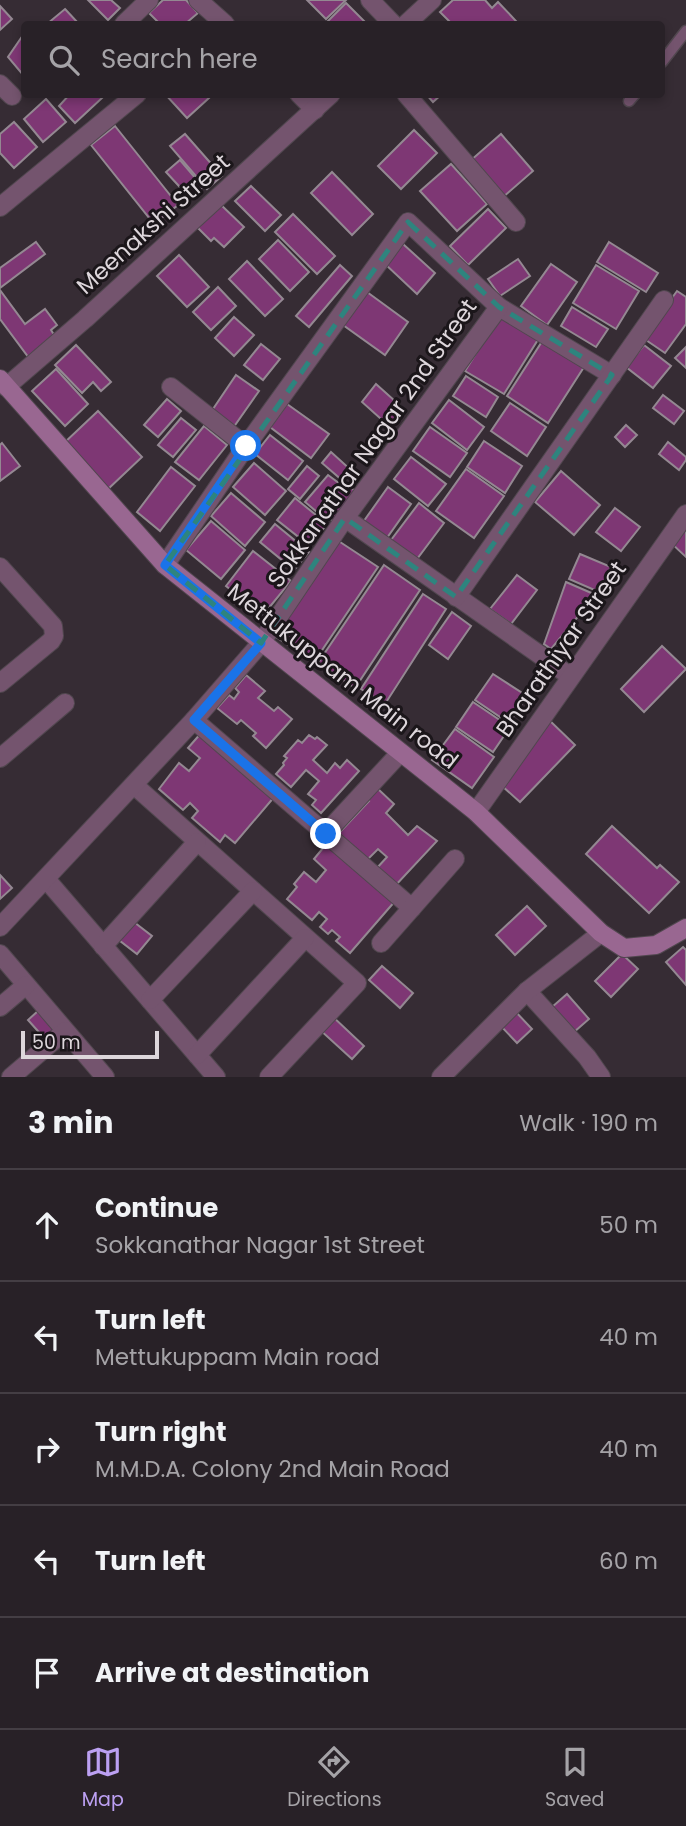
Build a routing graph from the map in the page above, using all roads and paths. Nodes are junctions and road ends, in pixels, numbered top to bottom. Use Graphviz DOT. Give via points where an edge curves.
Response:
graph roads {
  1 [pos="149,0"];
  2 [pos="198,0"];
  3 [pos="370,0"];
  4 [pos="432,0"];
  5 [pos="127,21"];
  6 [pos="222,21"];
  7 [pos="390,21"];
  8 [pos="409,21"];
  9 [pos="686,31"];
  10 [pos="665,57"];
  11 [pos="132,98"];
  12 [pos="303,98"];
  13 [pos="327,98"];
  14 [pos="409,98"];
  15 [pos="315,110"];
  16 [pos="0,206"];
  17 [pos="516,222"];
  18 [pos="664,300"];
  19 [pos="499,307"];
  20 [pos="612,375"];
  21 [pos="3,383"];
  22 [pos="170,387"];
  23 [pos="246,446"];
  24 [pos="686,514"];
  25 [pos="345,518"];
  26 [pos="165,565"];
  27 [pos="2,575"];
  28 [pos="456,597"];
  29 [pos="261,643"];
  30 [pos="570,676"];
  31 [pos="0,683"];
  32 [pos="65,702"];
  33 [pos="194,720"];
  34 [pos="400,752"];
  35 [pos="0,758"];
  36 [pos="134,785"];
  37 [pos="476,812"];
  38 [pos="326,834"];
  39 [pos="197,842"];
  40 [pos="455,859"];
  41 [pos="46,879"];
  42 [pos="253,891"];
  43 [pos="412,908"];
  44 [pos="0,927"];
  45 [pos="686,928"];
  46 [pos="601,933"];
  47 [pos="305,937"];
  48 [pos="381,943"];
  49 [pos="103,946"];
  50 [pos="0,954"];
  51 [pos="26,985"];
  52 [pos="527,991"];
  53 [pos="150,1000"];
  54 [pos="0,1007"];
  55 [pos="65,1031"];
  56 [pos="197,1055"];
  57 [pos="11,1077"];
  58 [pos="105,1077"];
  59 [pos="216,1077"];
  60 [pos="269,1077"];
  61 [pos="441,1077"];
  62 [pos="601,1077"];
  1 -- 5 [label="street"];
  2 -- 6 [label="street"];
  3 -- 7 [label="street"];
  4 -- 8 [label="street"];
  9 -- 10 [label="lane"];
  11 -- 16 [label="street"];
  12 -- 15 [label="street"];
  13 -- 15 [label="street, Meenakshi Street"];
  14 -- 17 [label="street"];
  15 -- 21 [label="street, Meenakshi Street" via="85,319"];
  18 -- 20 [label="street"];
  19 -- 20 [label="street"];
  19 -- 23 [label="street" via="408,222"];
  19 -- 25 [label="street, Sokkanathar Nagar 2nd Street"];
  20 -- 28 [label="street"];
  21 -- 26 [label="main road, Mettukuppam Main road"];
  22 -- 23 [label="street"];
  23 -- 26 [label="street"];
  24 -- 30 [label="street, Bharathiyar Street"];
  25 -- 28 [label="street"];
  25 -- 29 [label="street, Sokkanathar Nagar 2nd Street"];
  26 -- 29 [label="main road, Mettukuppam Main road"];
  27 -- 31 [label="street" via="54,632 51,641"];
  28 -- 30 [label="street"];
  29 -- 33 [label="street, Sokkanathar Nagar 2nd Street"];
  29 -- 34 [label="main road, Mettukuppam Main road"];
  30 -- 37 [label="street, Bharathiyar Street"];
  32 -- 35 [label="street"];
  33 -- 36 [label="street, Sokkanathar Nagar 2nd Street"];
  33 -- 38 [label="street"];
  34 -- 37 [label="main road, Mettukuppam Main road"];
  34 -- 38 [label="street"];
  36 -- 39 [label="street"];
  36 -- 41 [label="street, Sokkanathar Nagar 2nd Street"];
  37 -- 46 [label="main road, Mettukuppam Main road"];
  38 -- 43 [label="street"];
  39 -- 42 [label="street"];
  39 -- 49 [label="street"];
  40 -- 43 [label="street"];
  41 -- 44 [label="street, Sokkanathar Nagar 2nd Street"];
  41 -- 49 [label="street"];
  42 -- 47 [label="street"];
  42 -- 53 [label="street"];
  43 -- 48 [label="street"];
  45 -- 46 [label="main road, Mettukuppam Main road" via="656,945 624,948"];
  46 -- 52 [label="street"];
  47 -- 56 [label="street"];
  47 -- 60 [label="street" via="357,983"];
  49 -- 53 [label="street"];
  50 -- 51 [label="street"];
  51 -- 54 [label="street"];
  51 -- 55 [label="street"];
  52 -- 61 [label="street"];
  52 -- 62 [label="street"];
  53 -- 56 [label="street"];
  55 -- 57 [label="street"];
  55 -- 58 [label="street"];
  56 -- 59 [label="street"];
}
